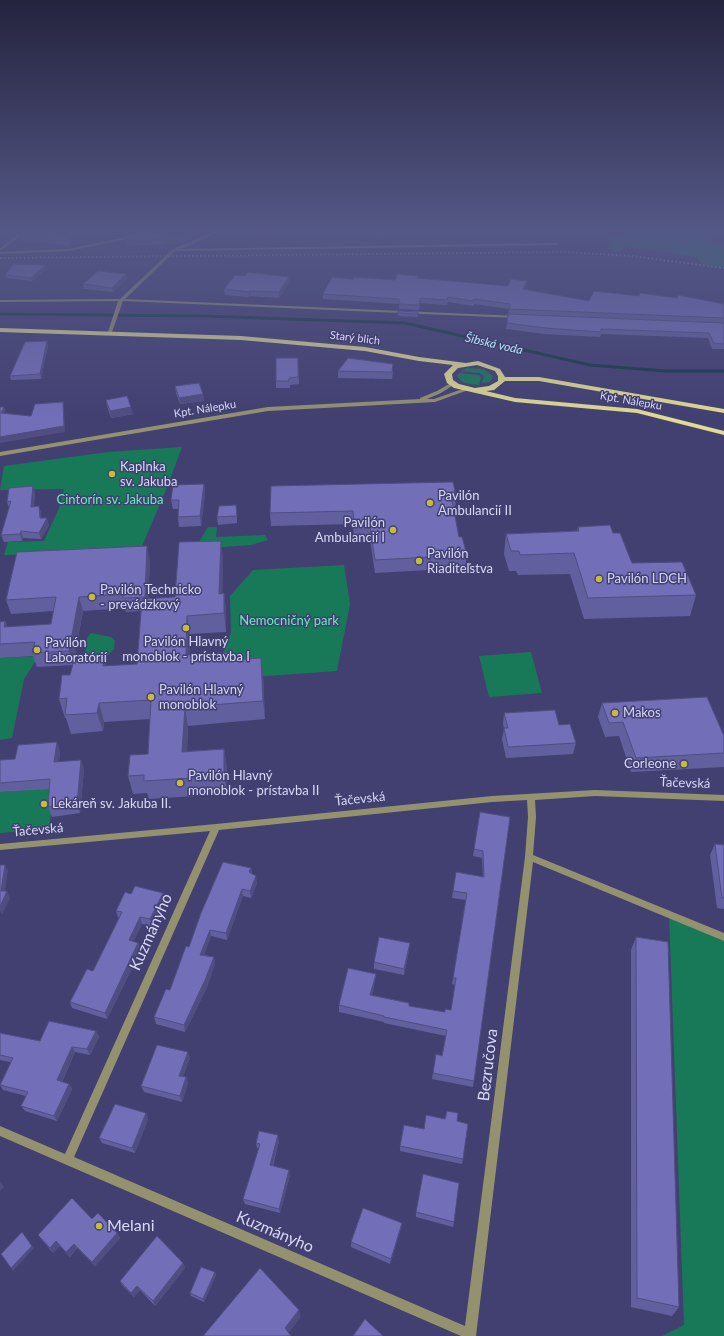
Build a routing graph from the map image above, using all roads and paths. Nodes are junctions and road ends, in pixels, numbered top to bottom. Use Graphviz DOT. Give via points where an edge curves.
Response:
graph roads {
  1 [pos="128,294"];
  2 [pos="122,300"];
  3 [pos="0,301"];
  4 [pos="520,317"];
  5 [pos="0,330"];
  6 [pos="110,332"];
  7 [pos="419,359"];
  8 [pos="463,364"];
  9 [pos="498,370"];
  10 [pos="448,374"];
  11 [pos="539,379"];
  12 [pos="500,382"];
  13 [pos="453,384"];
  14 [pos="471,390"];
  15 [pos="416,401"];
  16 [pos="533,402"];
  17 [pos="724,411"];
  18 [pos="724,434"];
  19 [pos="0,454"];
  20 [pos="530,797"];
  21 [pos="724,798"];
  22 [pos="216,827"];
  23 [pos="0,847"];
  24 [pos="529,857"];
  25 [pos="724,937"];
  26 [pos="0,1130"];
  27 [pos="67,1160"];
  28 [pos="470,1335"];
  1 -- 2 [label="street"];
  2 -- 3 [label="street"];
  2 -- 4 [label="street"];
  2 -- 6 [label="street"];
  5 -- 6 [label="main road, Starý blich"];
  6 -- 7 [label="main road, Starý blich" via="295,342"];
  7 -- 8 [label="main road, Starý blich"];
  7 -- 10 [label="main road, Starý blich"];
  8 -- 9 [label="main road, Starý blich" via="486,365"];
  8 -- 10 [label="main road"];
  9 -- 11 [label="main road, Starý blich"];
  9 -- 12 [label="main road"];
  10 -- 13 [label="main road"];
  11 -- 12 [label="main road"];
  11 -- 17 [label="main road"];
  12 -- 14 [label="main road" via="491,388"];
  12 -- 16 [label="main road, Kpt. Nálepku" via="499,388 513,396"];
  13 -- 14 [label="main road"];
  13 -- 15 [label="street, Kpt. Nálepku"];
  14 -- 15 [label="street, Kpt. Nálepku" via="435,400"];
  14 -- 16 [label="main road, Kpt. Nálepku"];
  15 -- 19 [label="street, Kpt. Nálepku" via="268,409"];
  16 -- 18 [label="main road, Kpt. Nálepku" via="637,411"];
  20 -- 21 [label="street, Ťačevská" via="595,793"];
  20 -- 22 [label="street, Ťačevská" via="492,798"];
  20 -- 24 [label="street, Bezručova" via="532,817"];
  22 -- 23 [label="street, Ťačevská"];
  22 -- 27 [label="street, Kuzmányho"];
  24 -- 25 [label="street"];
  24 -- 28 [label="street, Bezručova"];
  26 -- 27 [label="street, Kuzmányho"];
  27 -- 28 [label="street, Kuzmányho"];
}
